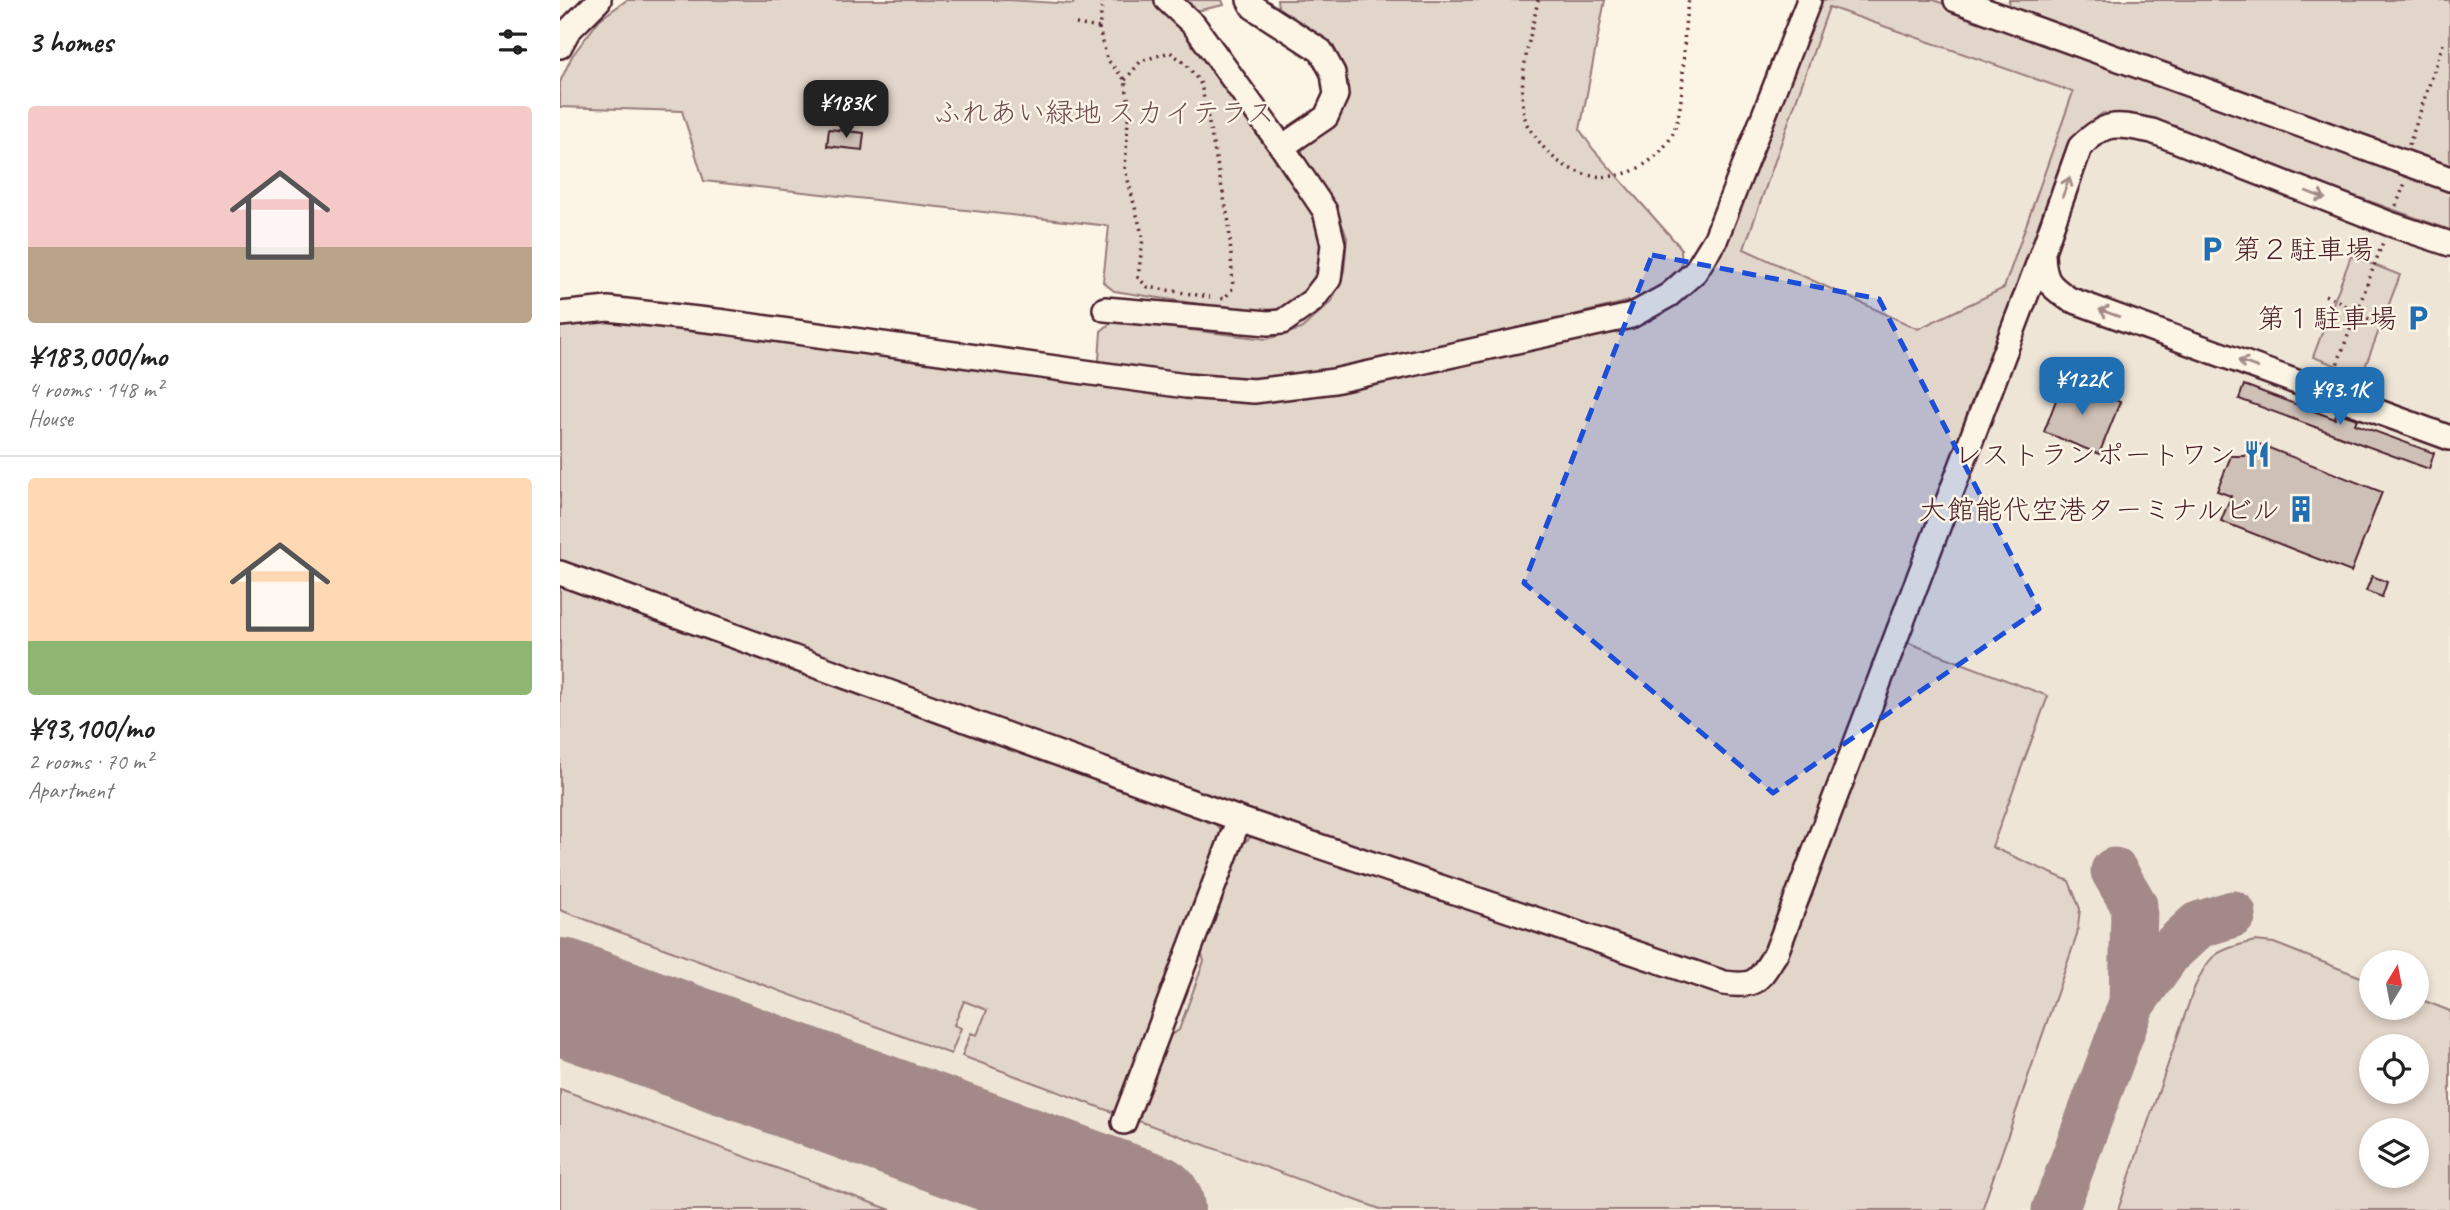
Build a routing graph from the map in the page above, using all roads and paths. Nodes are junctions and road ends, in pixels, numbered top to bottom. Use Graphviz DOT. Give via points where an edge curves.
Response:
graph roads {
  1 [pos="599,0"];
  2 [pos="1103,0"];
  3 [pos="1167,0"];
  4 [pos="1250,0"];
  5 [pos="1538,0"];
  6 [pos="1689,0"];
  7 [pos="1809,0"];
  8 [pos="1956,0"];
  9 [pos="1076,24"];
  10 [pos="1099,29"];
  11 [pos="2443,44"];
  12 [pos="560,46"];
  13 [pos="1125,80"];
  14 [pos="1282,147"];
  15 [pos="2407,164"];
  16 [pos="2450,179"];
  17 [pos="2390,224"];
  18 [pos="2450,244"];
  19 [pos="2043,251"];
  20 [pos="2325,295"];
  21 [pos="1105,309"];
  22 [pos="560,314"];
  23 [pos="2356,315"];
  24 [pos="2392,318"];
  25 [pos="2335,370"];
  26 [pos="2450,438"];
  27 [pos="560,573"];
  28 [pos="1239,819"];
  29 [pos="1124,1122"];
  1 -- 12 [label="street" via="568,31"];
  2 -- 10 [label="path"];
  3 -- 14 [label="street" via="1194,25"];
  4 -- 14 [label="street" via="1253,7 1321,51 1333,73 1336,95 1326,117"];
  5 -- 6 [label="path" via="1521,88 1527,124 1548,154 1568,169 1597,177 1624,175 1649,162 1675,129"];
  7 -- 22 [label="street" via="1716,238 1695,272 1670,295 1631,316 1334,381 1254,391 608,309"];
  8 -- 15 [label="street"];
  9 -- 10 [label="path"];
  10 -- 13 [label="path" via="1107,59"];
  11 -- 15 [label="path"];
  13 -- 13 [label="path" via="1129,104 1125,169 1143,238 1138,278 1148,288 1224,299 1233,288 1229,223 1200,84 1170,52 1141,61"];
  14 -- 21 [label="street" via="1325,211 1334,244 1329,279 1312,301 1282,322 1268,323"];
  15 -- 16 [label="street"];
  15 -- 17 [label="path"];
  17 -- 18 [label="street"];
  19 -- 17 [label="street, one-way" via="2080,147 2107,126 2152,131"];
  17 -- 23 [label="path"];
  26 -- 19 [label="street, one-way" via="2069,299 2044,275"];
  19 -- 28 [label="street" via="1776,953 1760,978 1744,986 1724,983"];
  20 -- 23 [label="path"];
  23 -- 24 [label="path"];
  23 -- 25 [label="path"];
  27 -- 28 [label="street"];
  28 -- 29 [label="street"];
}
